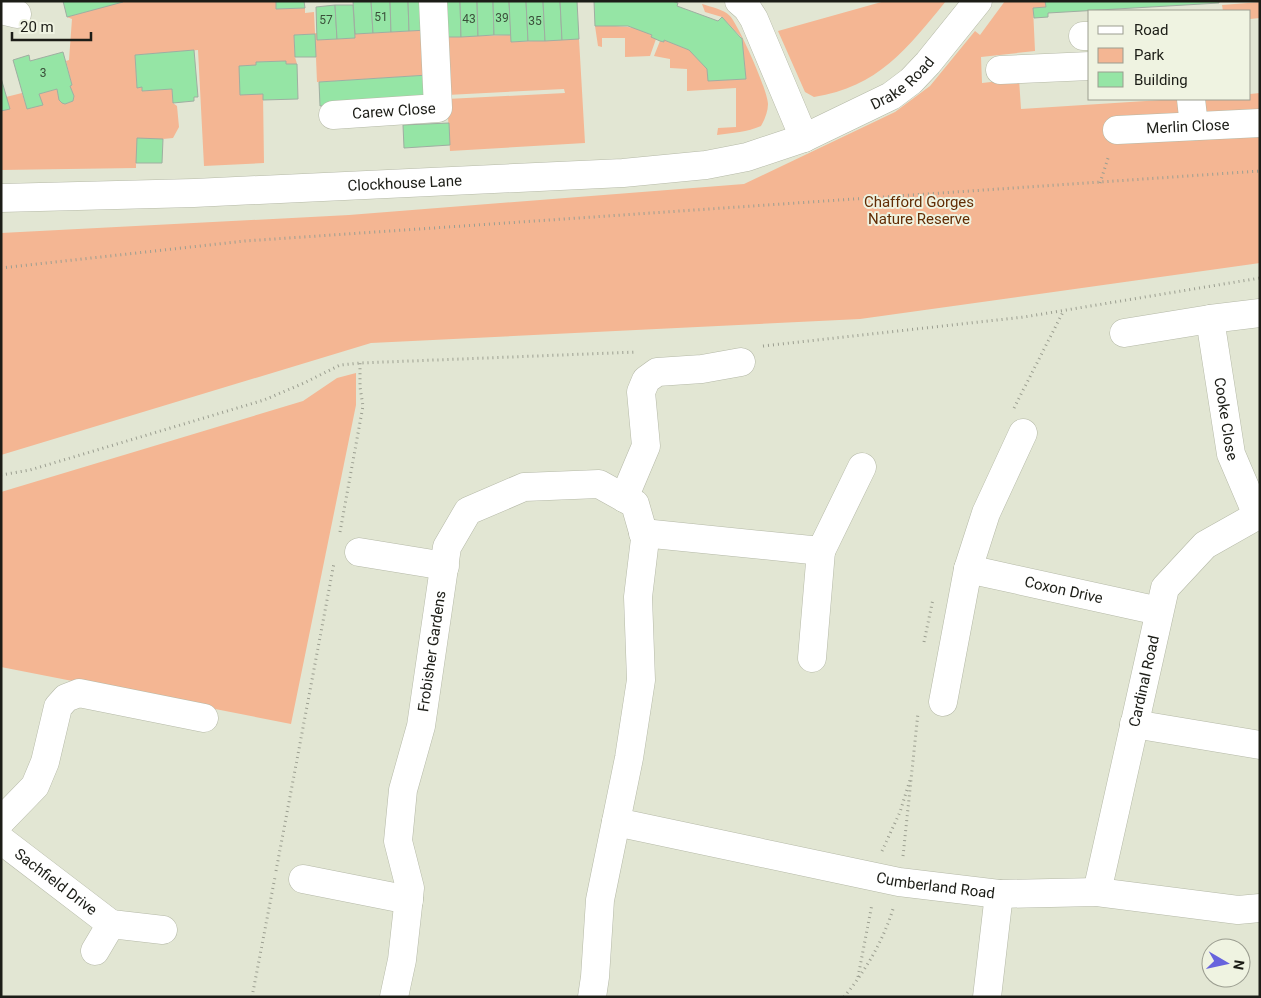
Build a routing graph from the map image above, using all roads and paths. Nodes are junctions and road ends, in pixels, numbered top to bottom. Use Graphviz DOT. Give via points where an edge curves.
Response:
graph roads {
  1 [pos="433,1"];
  2 [pos="739,1"];
  3 [pos="973,3"];
  4 [pos="1088,66"];
  5 [pos="1000,70"];
  6 [pos="1191,100"];
  7 [pos="333,115"];
  8 [pos="1260,123"];
  9 [pos="1194,126"];
  10 [pos="1117,130"];
  11 [pos="804,138"];
  12 [pos="1260,171"];
  13 [pos="1,198"];
  14 [pos="1,268"];
  15 [pos="1260,313"];
  16 [pos="1210,319"];
  17 [pos="1124,333"];
  18 [pos="741,362"];
  19 [pos="360,363"];
  20 [pos="1023,433"];
  21 [pos="862,467"];
  22 [pos="624,498"];
  23 [pos="1258,514"];
  24 [pos="643,533"];
  25 [pos="344,551"];
  26 [pos="821,551"];
  27 [pos="445,566"];
  28 [pos="968,569"];
  29 [pos="1159,611"];
  30 [pos="812,658"];
  31 [pos="943,702"];
  32 [pos="204,718"];
  33 [pos="1134,724"];
  34 [pos="1260,745"];
  35 [pos="1,821"];
  36 [pos="616,822"];
  37 [pos="1,840"];
  38 [pos="881,856"];
  39 [pos="903,858"];
  40 [pos="304,879"];
  41 [pos="1097,892"];
  42 [pos="999,894"];
  43 [pos="408,900"];
  44 [pos="872,901"];
  45 [pos="894,906"];
  46 [pos="1260,908"];
  47 [pos="111,924"];
  48 [pos="163,930"];
  49 [pos="95,951"];
  50 [pos="858,980"];
  51 [pos="252,997"];
  52 [pos="394,997"];
  53 [pos="592,997"];
  54 [pos="844,997"];
  55 [pos="987,997"];
  1 -- 7 [label="street, Carew Close" via="438,108"];
  2 -- 11 [label="street" via="754,19"];
  3 -- 11 [label="street, Drake Road" via="944,45 911,81 876,104"];
  4 -- 5 [label="street"];
  6 -- 9 [label="street"];
  8 -- 9 [label="street, Merlin Close"];
  9 -- 10 [label="street, Merlin Close"];
  11 -- 13 [label="street, Clockhouse Lane" via="747,158 706,166 623,173 194,193"];
  12 -- 14 [label="path" via="245,242"];
  15 -- 16 [label="street"];
  16 -- 17 [label="street"];
  16 -- 23 [label="street, Cooke Close" via="1231,454"];
  18 -- 22 [label="street" via="657,372 646,380 642,392 646,446"];
  19 -- 25 [label="path" via="363,406"];
  20 -- 28 [label="street" via="986,512"];
  21 -- 26 [label="street"];
  22 -- 24 [label="street, Frobisher Gardens" via="635,504"];
  22 -- 27 [label="street, Frobisher Gardens" via="599,484 524,487 468,511 447,547"];
  23 -- 29 [label="street, Cardinal Road" via="1205,545 1165,588"];
  24 -- 26 [label="street"];
  24 -- 36 [label="street, Frobisher Gardens" via="638,597 641,680"];
  25 -- 27 [label="street"];
  25 -- 51 [label="path"];
  26 -- 30 [label="street"];
  27 -- 43 [label="street, Frobisher Gardens" via="421,726 402,790 398,841 410,888"];
  28 -- 29 [label="street, Coxon Drive"];
  28 -- 31 [label="street"];
  29 -- 33 [label="street, Cardinal Road"];
  32 -- 35 [label="street" via="79,693 66,698 58,707 45,762 35,786"];
  33 -- 34 [label="street"];
  33 -- 41 [label="street, Cardinal Road"];
  36 -- 42 [label="street, Cumberland Road" via="899,882"];
  36 -- 53 [label="street, Frobisher Gardens" via="600,900"];
  37 -- 47 [label="street, Sachfield Drive"];
  38 -- 39 [label="path" via="900,812 912,771"];
  40 -- 43 [label="street"];
  41 -- 42 [label="street, Cumberland Road"];
  41 -- 46 [label="street, Cumberland Road" via="1238,910"];
  42 -- 55 [label="street"];
  43 -- 52 [label="street, Frobisher Gardens" via="402,960"];
  44 -- 50 [label="path"];
  45 -- 50 [label="path" via="885,933"];
  47 -- 48 [label="street"];
  47 -- 49 [label="street"];
  50 -- 54 [label="path"];
}
